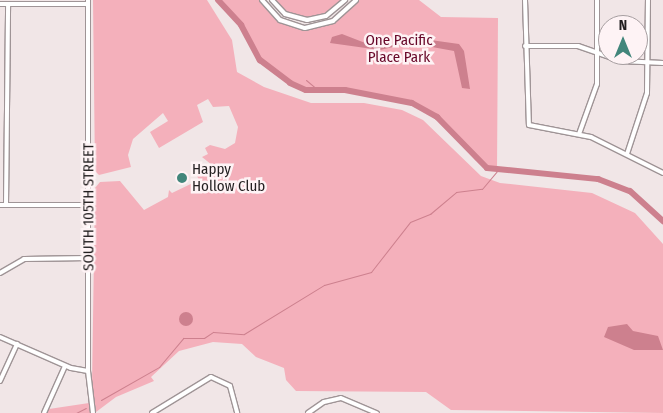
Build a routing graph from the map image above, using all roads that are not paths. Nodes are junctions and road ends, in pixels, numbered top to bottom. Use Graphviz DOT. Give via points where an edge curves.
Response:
graph roads {
  1 [pos="262,0"];
  2 [pos="272,0"];
  3 [pos="345,0"];
  4 [pos="356,0"];
  5 [pos="525,0"];
  6 [pos="597,0"];
  7 [pos="648,0"];
  8 [pos="88,2"];
  9 [pos="0,4"];
  10 [pos="8,4"];
  11 [pos="648,15"];
  12 [pos="525,46"];
  13 [pos="598,52"];
  14 [pos="663,62"];
  15 [pos="648,63"];
  16 [pos="648,65"];
  17 [pos="579,134"];
  18 [pos="627,154"];
  19 [pos="663,173"];
  20 [pos="0,205"];
  21 [pos="6,205"];
  22 [pos="89,205"];
  23 [pos="89,258"];
  24 [pos="0,273"];
  25 [pos="0,337"];
  26 [pos="17,344"];
  27 [pos="65,366"];
  28 [pos="88,371"];
  29 [pos="0,381"];
  30 [pos="44,413"];
  31 [pos="93,413"];
  32 [pos="152,413"];
  33 [pos="237,413"];
  34 [pos="308,413"];
  35 [pos="377,413"];
  1 -- 4 [label="street" via="280,20 307,28 333,21"];
  2 -- 3 [label="street" via="285,14 307,20 326,16"];
  5 -- 12 [label="street"];
  6 -- 13 [label="street"];
  7 -- 11 [label="street"];
  8 -- 10 [label="street"];
  8 -- 22 [label="street, SOUTH 105TH STREET"];
  9 -- 10 [label="street"];
  10 -- 21 [label="street"];
  12 -- 13 [label="street" via="578,46"];
  12 -- 17 [label="street" via="529,125"];
  13 -- 17 [label="street" via="596,88"];
  14 -- 15 [label="street"];
  16 -- 18 [label="street" via="646,103"];
  17 -- 18 [label="street"];
  18 -- 19 [label="street"];
  20 -- 21 [label="street"];
  21 -- 22 [label="street"];
  22 -- 23 [label="street, SOUTH 105TH STREET"];
  23 -- 24 [label="street" via="24,259"];
  23 -- 28 [label="street, SOUTH 105TH STREET"];
  25 -- 26 [label="street"];
  26 -- 27 [label="street"];
  26 -- 29 [label="street"];
  27 -- 28 [label="street"];
  27 -- 30 [label="street"];
  28 -- 31 [label="street, SOUTH 105TH STREET"];
  32 -- 33 [label="street" via="209,378 230,386"];
  34 -- 35 [label="street" via="324,402 341,398"];
}
